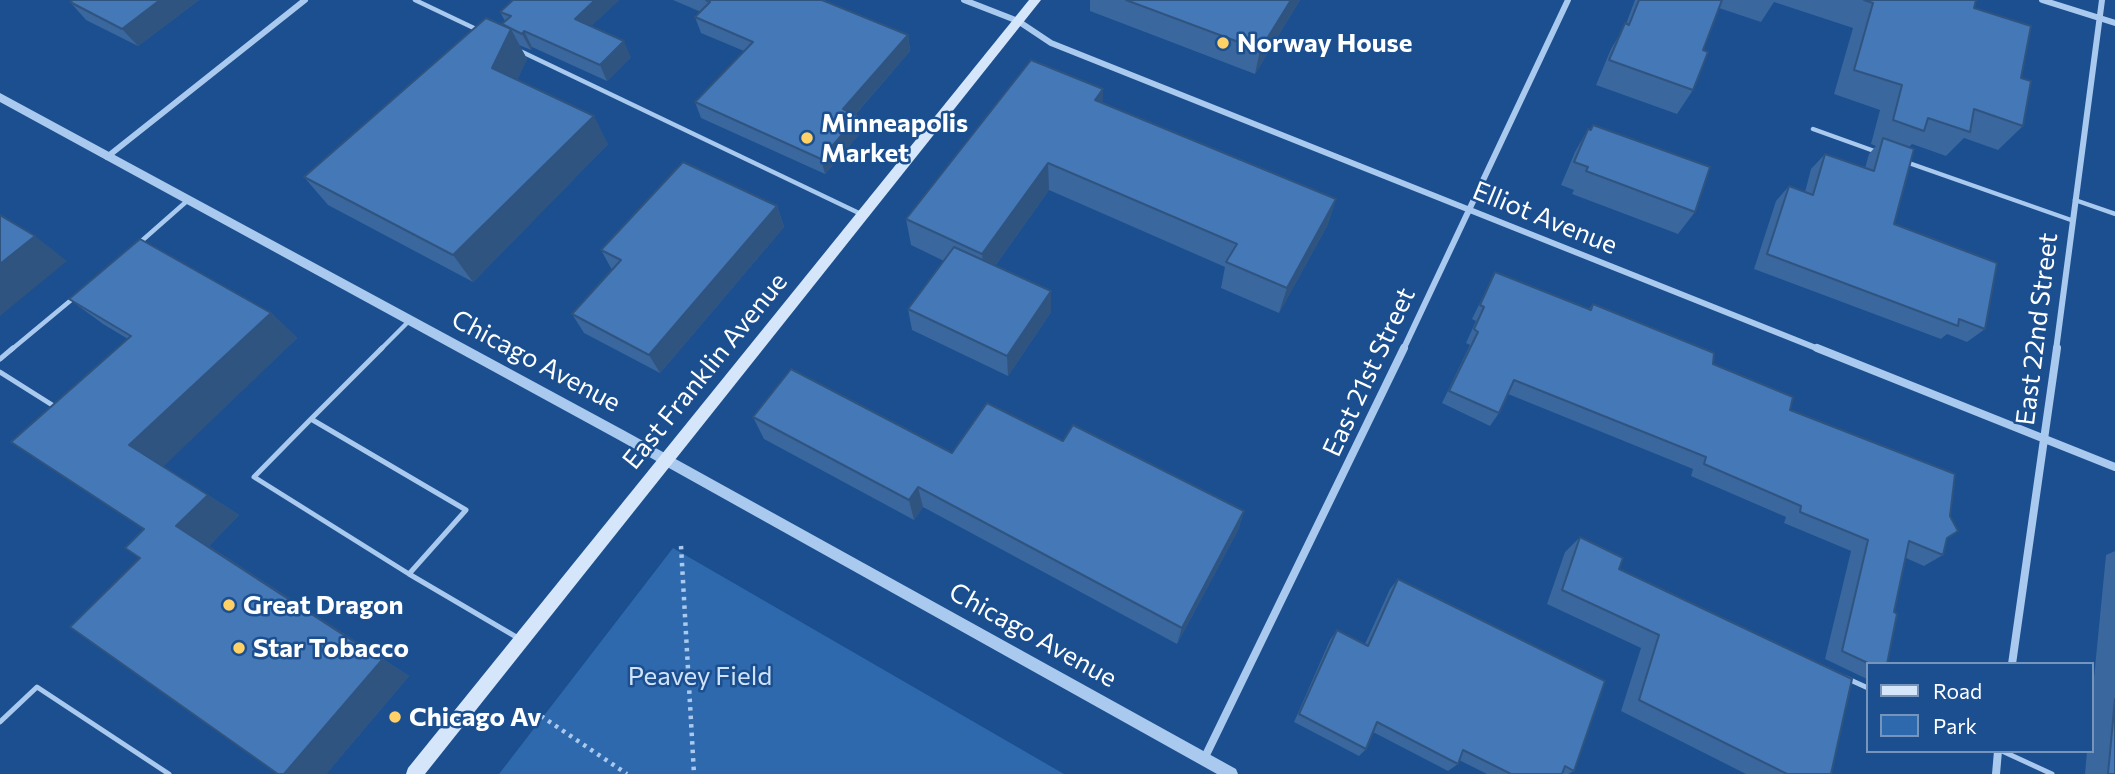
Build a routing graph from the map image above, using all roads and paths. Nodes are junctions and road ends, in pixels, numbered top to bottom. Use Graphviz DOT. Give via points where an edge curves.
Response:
graph roads {
  1 [pos="305,0"];
  2 [pos="415,0"];
  3 [pos="964,0"];
  4 [pos="1035,0"];
  5 [pos="1568,0"];
  6 [pos="2042,0"];
  7 [pos="2102,0"];
  8 [pos="2100,18"];
  9 [pos="1018,22"];
  10 [pos="2115,23"];
  11 [pos="489,35"];
  12 [pos="513,47"];
  13 [pos="0,97"];
  14 [pos="1813,129"];
  15 [pos="1889,156"];
  16 [pos="107,157"];
  17 [pos="1902,161"];
  18 [pos="2075,200"];
  19 [pos="187,201"];
  20 [pos="1469,211"];
  21 [pos="2115,214"];
  22 [pos="863,215"];
  23 [pos="2071,220"];
  24 [pos="127,253"];
  25 [pos="85,288"];
  26 [pos="410,320"];
  27 [pos="0,359"];
  28 [pos="0,372"];
  29 [pos="69,415"];
  30 [pos="312,419"];
  31 [pos="2045,439"];
  32 [pos="666,460"];
  33 [pos="2115,467"];
  34 [pos="681,546"];
  35 [pos="410,573"];
  36 [pos="522,641"];
  37 [pos="2012,662"];
  38 [pos="1843,677"];
  39 [pos="1867,688"];
  40 [pos="541,716"];
  41 [pos="0,722"];
  42 [pos="2000,753"];
  43 [pos="2005,753"];
  44 [pos="1204,759"];
  45 [pos="169,774"];
  46 [pos="414,774"];
  47 [pos="628,774"];
  48 [pos="694,774"];
  49 [pos="1231,774"];
  50 [pos="1996,774"];
  51 [pos="2052,774"];
  1 -- 16 [label="street"];
  2 -- 11 [label="lane"];
  3 -- 9 [label="street, Elliot Avenue"];
  4 -- 9 [label="main road, East Franklin Avenue"];
  5 -- 20 [label="street, East 21st Street"];
  6 -- 8 [label="street"];
  7 -- 8 [label="street, East 22nd Street"];
  8 -- 10 [label="street"];
  8 -- 18 [label="street, East 22nd Street"];
  9 -- 20 [label="street, Elliot Avenue" via="1051,43"];
  9 -- 22 [label="main road, East Franklin Avenue"];
  12 -- 22 [label="lane"];
  13 -- 16 [label="street, Chicago Avenue"];
  14 -- 15 [label="lane"];
  16 -- 19 [label="street, Chicago Avenue"];
  17 -- 23 [label="lane"];
  18 -- 21 [label="lane"];
  18 -- 23 [label="street, East 22nd Street"];
  19 -- 24 [label="lane"];
  19 -- 26 [label="street, Chicago Avenue"];
  20 -- 31 [label="street, Elliot Avenue"];
  20 -- 44 [label="street, East 21st Street"];
  22 -- 32 [label="main road, East Franklin Avenue"];
  23 -- 31 [label="street, East 22nd Street"];
  25 -- 27 [label="lane"];
  26 -- 30 [label="lane"];
  26 -- 32 [label="street, Chicago Avenue"];
  28 -- 29 [label="lane"];
  30 -- 35 [label="lane" via="466,510"];
  30 -- 35 [label="lane" via="254,477"];
  31 -- 33 [label="street, Elliot Avenue"];
  31 -- 37 [label="street, East 22nd Street"];
  32 -- 36 [label="main road, East Franklin Avenue"];
  32 -- 44 [label="street, Chicago Avenue"];
  34 -- 48 [label="path"];
  35 -- 36 [label="lane"];
  36 -- 46 [label="main road, East Franklin Avenue"];
  38 -- 39 [label="lane"];
  40 -- 47 [label="path"];
  41 -- 45 [label="lane" via="37,687"];
  42 -- 50 [label="street"];
  43 -- 51 [label="lane"];
  44 -- 49 [label="street, Chicago Avenue"];
}
